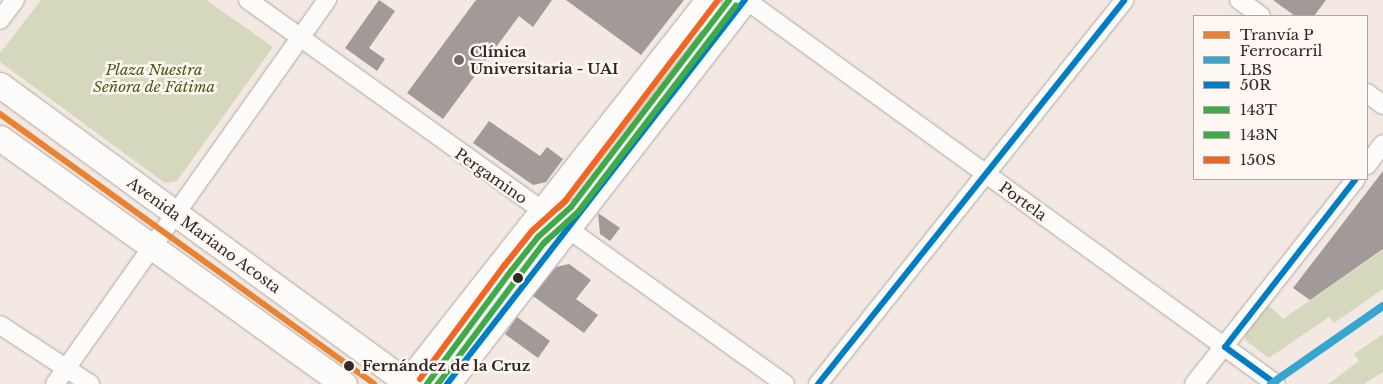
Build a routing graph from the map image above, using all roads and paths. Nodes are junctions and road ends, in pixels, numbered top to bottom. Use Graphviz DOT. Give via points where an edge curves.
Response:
graph roads {
  1 [pos="15,0"];
  2 [pos="248,0"];
  3 [pos="326,0"];
  4 [pos="708,0"];
  5 [pos="729,0"];
  6 [pos="746,0"];
  7 [pos="1124,0"];
  8 [pos="1239,0"];
  9 [pos="1261,15"];
  10 [pos="0,20"];
  11 [pos="298,38"];
  12 [pos="0,85"];
  13 [pos="1368,94"];
  14 [pos="1383,105"];
  15 [pos="0,138"];
  16 [pos="1383,144"];
  17 [pos="1368,164"];
  18 [pos="985,175"];
  19 [pos="1355,180"];
  20 [pos="174,214"];
  21 [pos="554,222"];
  22 [pos="153,247"];
  23 [pos="0,325"];
  24 [pos="1225,347"];
  25 [pos="67,369"];
  26 [pos="55,384"];
  27 [pos="90,384"];
  28 [pos="344,384"];
  29 [pos="412,384"];
  30 [pos="447,384"];
  31 [pos="785,384"];
  32 [pos="818,384"];
  33 [pos="1194,384"];
  34 [pos="1276,384"];
  1 -- 10 [label="street"];
  2 -- 11 [label="street, Pergamino"];
  3 -- 11 [label="street"];
  4 -- 21 [label="main road"];
  5 -- 21 [label="lane" via="571,207"];
  6 -- 18 [label="street, Portela"];
  6 -- 21 [label="main road"];
  7 -- 18 [label="street"];
  8 -- 9 [label="street"];
  11 -- 20 [label="street"];
  11 -- 21 [label="street, Pergamino"];
  12 -- 20 [label="main road, Avenida Mariano Acosta"];
  13 -- 14 [label="street"];
  15 -- 22 [label="main road"];
  16 -- 17 [label="street"];
  18 -- 24 [label="street, Portela"];
  18 -- 32 [label="street"];
  19 -- 24 [label="street"];
  20 -- 22 [label="street"];
  20 -- 29 [label="main road, Avenida Mariano Acosta"];
  21 -- 29 [label="main road"];
  21 -- 30 [label="main road"];
  21 -- 31 [label="street, Pergamino"];
  22 -- 25 [label="street"];
  22 -- 28 [label="main road"];
  23 -- 25 [label="street"];
  24 -- 33 [label="street"];
  24 -- 34 [label="street, Portela"];
  25 -- 26 [label="street"];
  25 -- 27 [label="street"];
}
